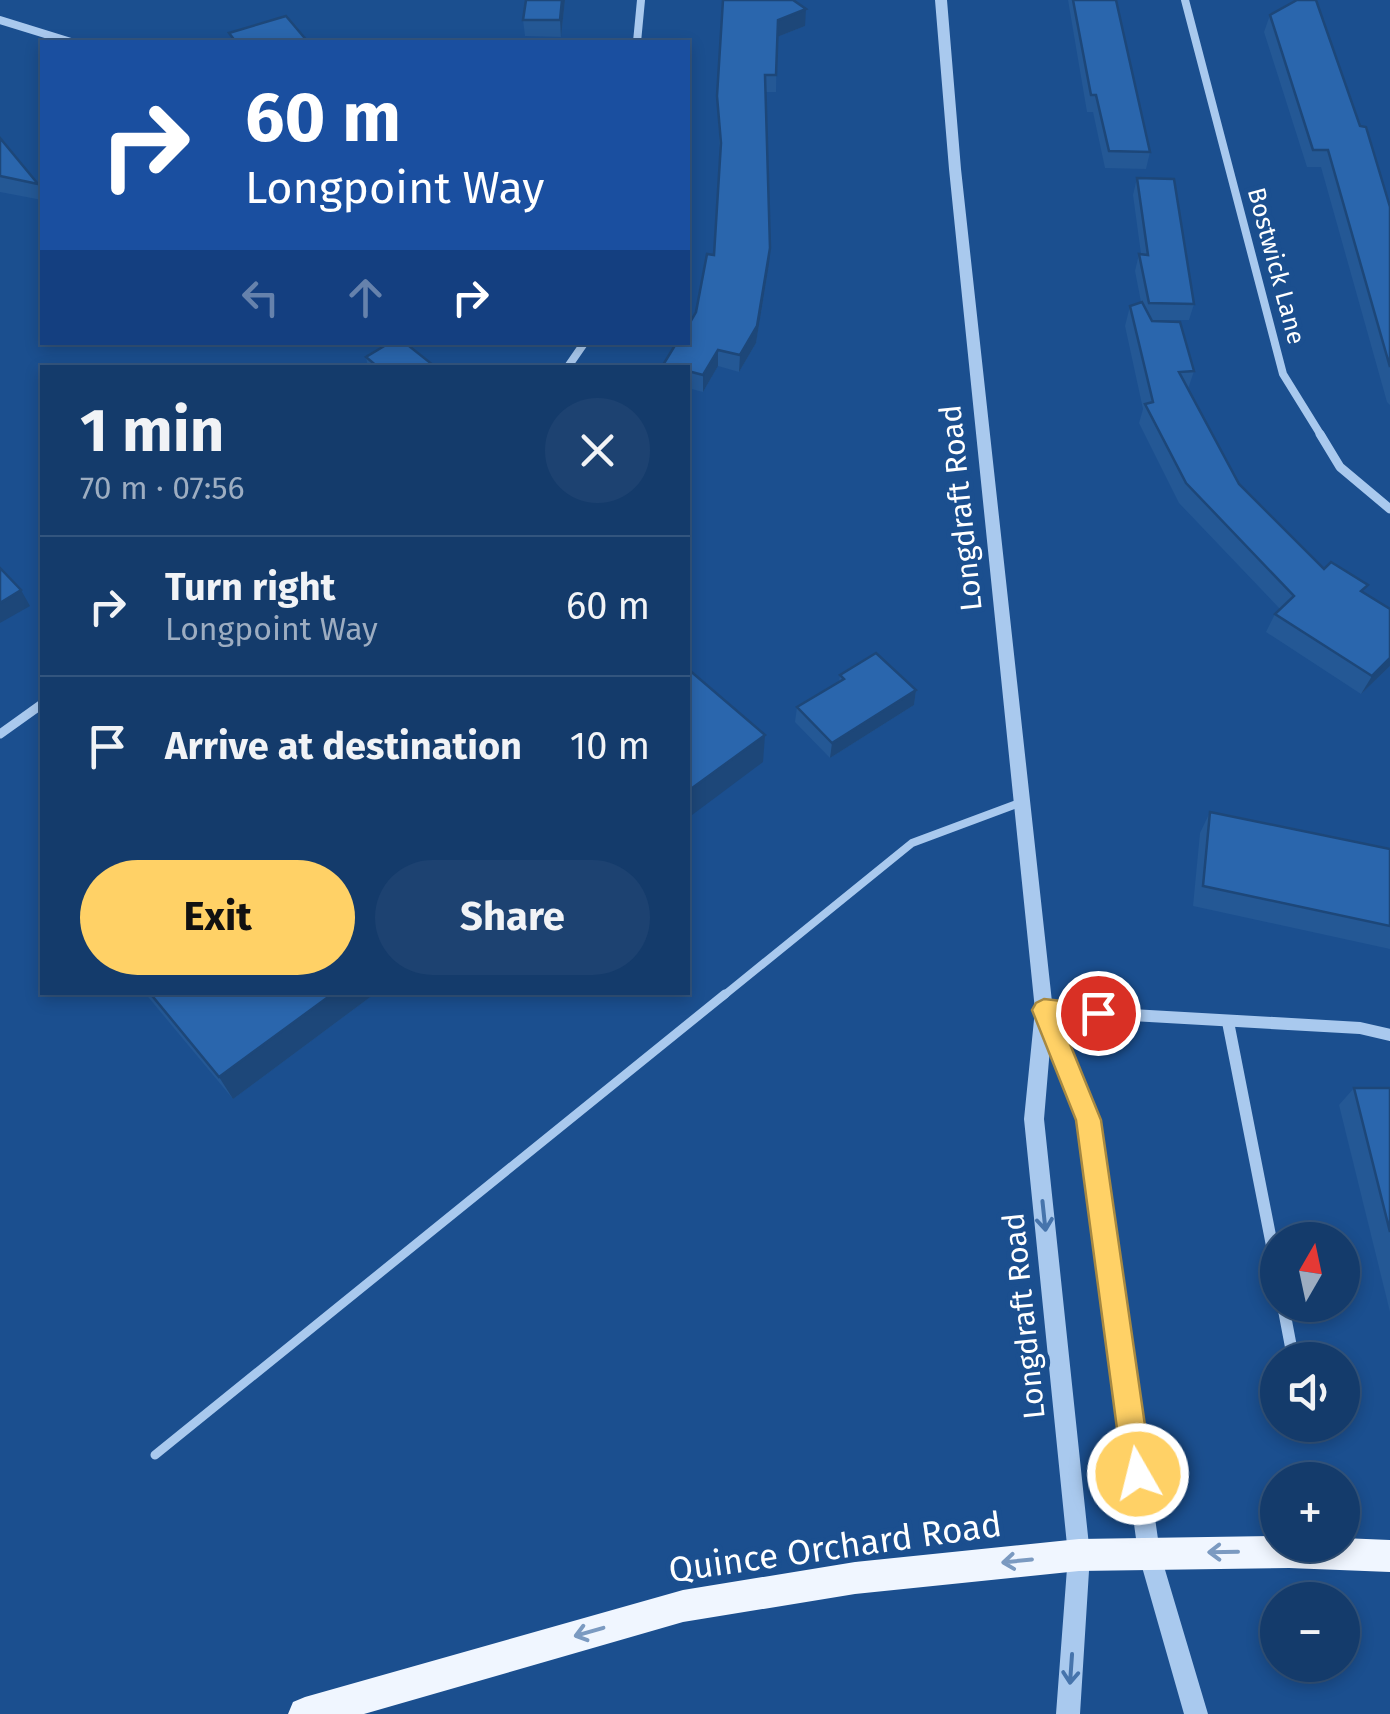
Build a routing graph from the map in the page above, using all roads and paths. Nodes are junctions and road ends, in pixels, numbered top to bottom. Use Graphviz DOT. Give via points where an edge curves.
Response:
graph roads {
  1 [pos="641,0"];
  2 [pos="942,0"];
  3 [pos="1185,0"];
  4 [pos="0,20"];
  5 [pos="64,40"];
  6 [pos="637,40"];
  7 [pos="1390,510"];
  8 [pos="40,705"];
  9 [pos="0,734"];
  10 [pos="1022,802"];
  11 [pos="1044,1010"];
  12 [pos="1228,1022"];
  13 [pos="1390,1035"];
  14 [pos="1267,1222"];
  15 [pos="156,1455"];
  16 [pos="1149,1553"];
  17 [pos="1078,1555"];
  18 [pos="1390,1556"];
  19 [pos="305,1714"];
  20 [pos="1068,1714"];
  21 [pos="1196,1714"];
  1 -- 6 [label="street"];
  2 -- 10 [label="street, Longdraft Road"];
  3 -- 7 [label="street, Bostwick Lane" via="1283,374 1340,466"];
  4 -- 5 [label="street"];
  8 -- 9 [label="street"];
  10 -- 11 [label="street, Longdraft Road"];
  10 -- 15 [label="lane" via="912,843"];
  11 -- 12 [label="street"];
  11 -- 16 [label="street, Longdraft Road" via="1088,1120"];
  11 -- 17 [label="street, Longdraft Road, one-way" via="1034,1119"];
  12 -- 13 [label="street"];
  12 -- 14 [label="street"];
  16 -- 17 [label="main road, Quince Orchard Road"];
  18 -- 16 [label="main road, Quince Orchard Road, one-way"];
  16 -- 21 [label="street, Longdraft Road"];
  17 -- 19 [label="main road, Quince Orchard Road, one-way" via="855,1578 683,1606"];
  17 -- 20 [label="street, Longdraft Road, one-way"];
}
